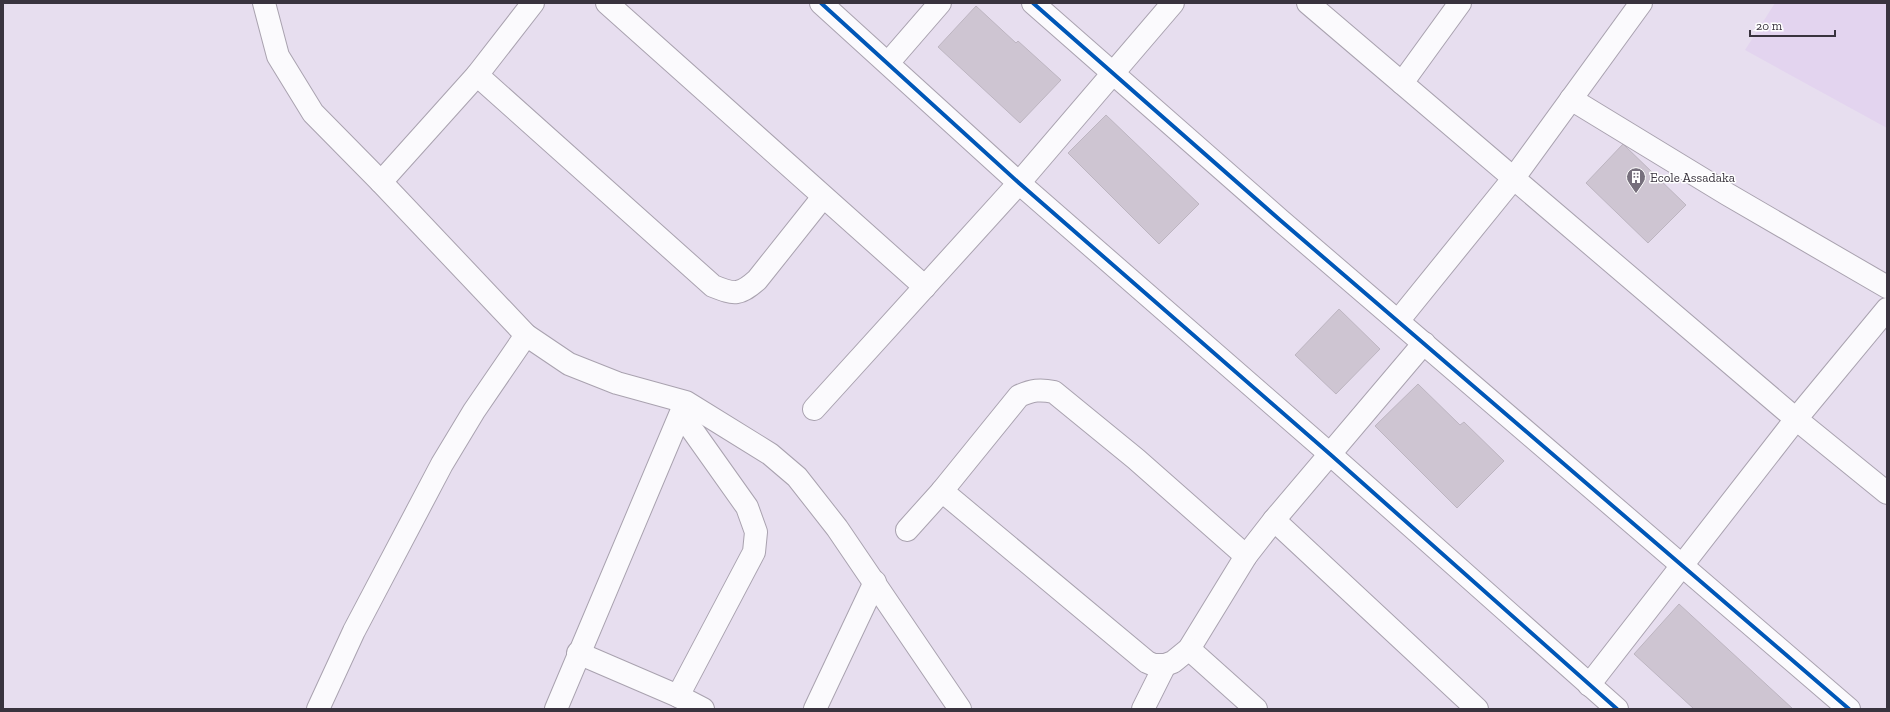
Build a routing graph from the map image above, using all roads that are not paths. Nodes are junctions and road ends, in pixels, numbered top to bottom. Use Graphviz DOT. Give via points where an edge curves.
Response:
graph roads {
  1 [pos="534,3"];
  2 [pos="607,3"];
  3 [pos="821,3"];
  4 [pos="940,3"];
  5 [pos="1033,3"];
  6 [pos="1173,3"];
  7 [pos="1308,3"];
  8 [pos="1460,3"];
  9 [pos="1642,3"];
  10 [pos="266,4"];
  11 [pos="888,63"];
  12 [pos="477,74"];
  13 [pos="1113,74"];
  14 [pos="1402,83"];
  15 [pos="1571,99"];
  16 [pos="1513,179"];
  17 [pos="381,182"];
  18 [pos="1019,183"];
  19 [pos="823,197"];
  20 [pos="925,287"];
  21 [pos="1887,287"];
  22 [pos="1887,309"];
  23 [pos="1398,321"];
  24 [pos="526,335"];
  25 [pos="1424,344"];
  26 [pos="683,408"];
  27 [pos="814,409"];
  28 [pos="1796,419"];
  29 [pos="1331,455"];
  30 [pos="942,492"];
  31 [pos="1887,493"];
  32 [pos="1274,520"];
  33 [pos="907,530"];
  34 [pos="1246,556"];
  35 [pos="1681,565"];
  36 [pos="875,582"];
  37 [pos="1189,649"];
  38 [pos="578,653"];
  39 [pos="1165,665"];
  40 [pos="1588,684"];
  41 [pos="678,696"];
  42 [pos="1473,708"];
  43 [pos="318,709"];
  44 [pos="556,709"];
  45 [pos="703,709"];
  46 [pos="815,709"];
  47 [pos="960,709"];
  48 [pos="1144,709"];
  49 [pos="1256,709"];
  50 [pos="1617,709"];
  51 [pos="1849,709"];
  1 -- 12 [label="street"];
  2 -- 19 [label="street"];
  3 -- 11 [label="street"];
  4 -- 11 [label="street"];
  5 -- 13 [label="street"];
  6 -- 13 [label="street"];
  7 -- 14 [label="street"];
  8 -- 14 [label="street"];
  9 -- 15 [label="street"];
  10 -- 17 [label="street" via="278,56 313,113"];
  11 -- 18 [label="street"];
  12 -- 17 [label="street"];
  12 -- 19 [label="street" via="714,286 730,293 744,291 757,280"];
  13 -- 18 [label="street"];
  13 -- 23 [label="street"];
  14 -- 16 [label="street"];
  15 -- 16 [label="street"];
  15 -- 21 [label="street"];
  16 -- 23 [label="street"];
  16 -- 28 [label="street"];
  17 -- 24 [label="street"];
  18 -- 20 [label="street"];
  18 -- 29 [label="street"];
  19 -- 20 [label="street"];
  20 -- 27 [label="street"];
  22 -- 28 [label="street"];
  23 -- 25 [label="street"];
  24 -- 26 [label="street" via="569,364"];
  24 -- 43 [label="street" via="474,411 442,464 354,631"];
  25 -- 29 [label="street"];
  25 -- 35 [label="street"];
  26 -- 36 [label="street" via="770,454 797,477"];
  26 -- 38 [label="street"];
  26 -- 41 [label="street" via="747,507 756,532 756,542 754,552"];
  28 -- 31 [label="street"];
  28 -- 35 [label="street"];
  29 -- 32 [label="street"];
  29 -- 40 [label="street"];
  30 -- 33 [label="street"];
  30 -- 34 [label="street" via="1019,396 1040,389 1054,392 1136,459"];
  30 -- 39 [label="street" via="1147,662"];
  32 -- 34 [label="street"];
  32 -- 42 [label="street"];
  34 -- 37 [label="street"];
  35 -- 40 [label="street"];
  35 -- 51 [label="street"];
  36 -- 46 [label="street"];
  36 -- 47 [label="street"];
  37 -- 39 [label="street"];
  37 -- 49 [label="street"];
  38 -- 41 [label="street"];
  38 -- 44 [label="street"];
  39 -- 48 [label="street"];
  40 -- 50 [label="street"];
  41 -- 45 [label="street"];
}
